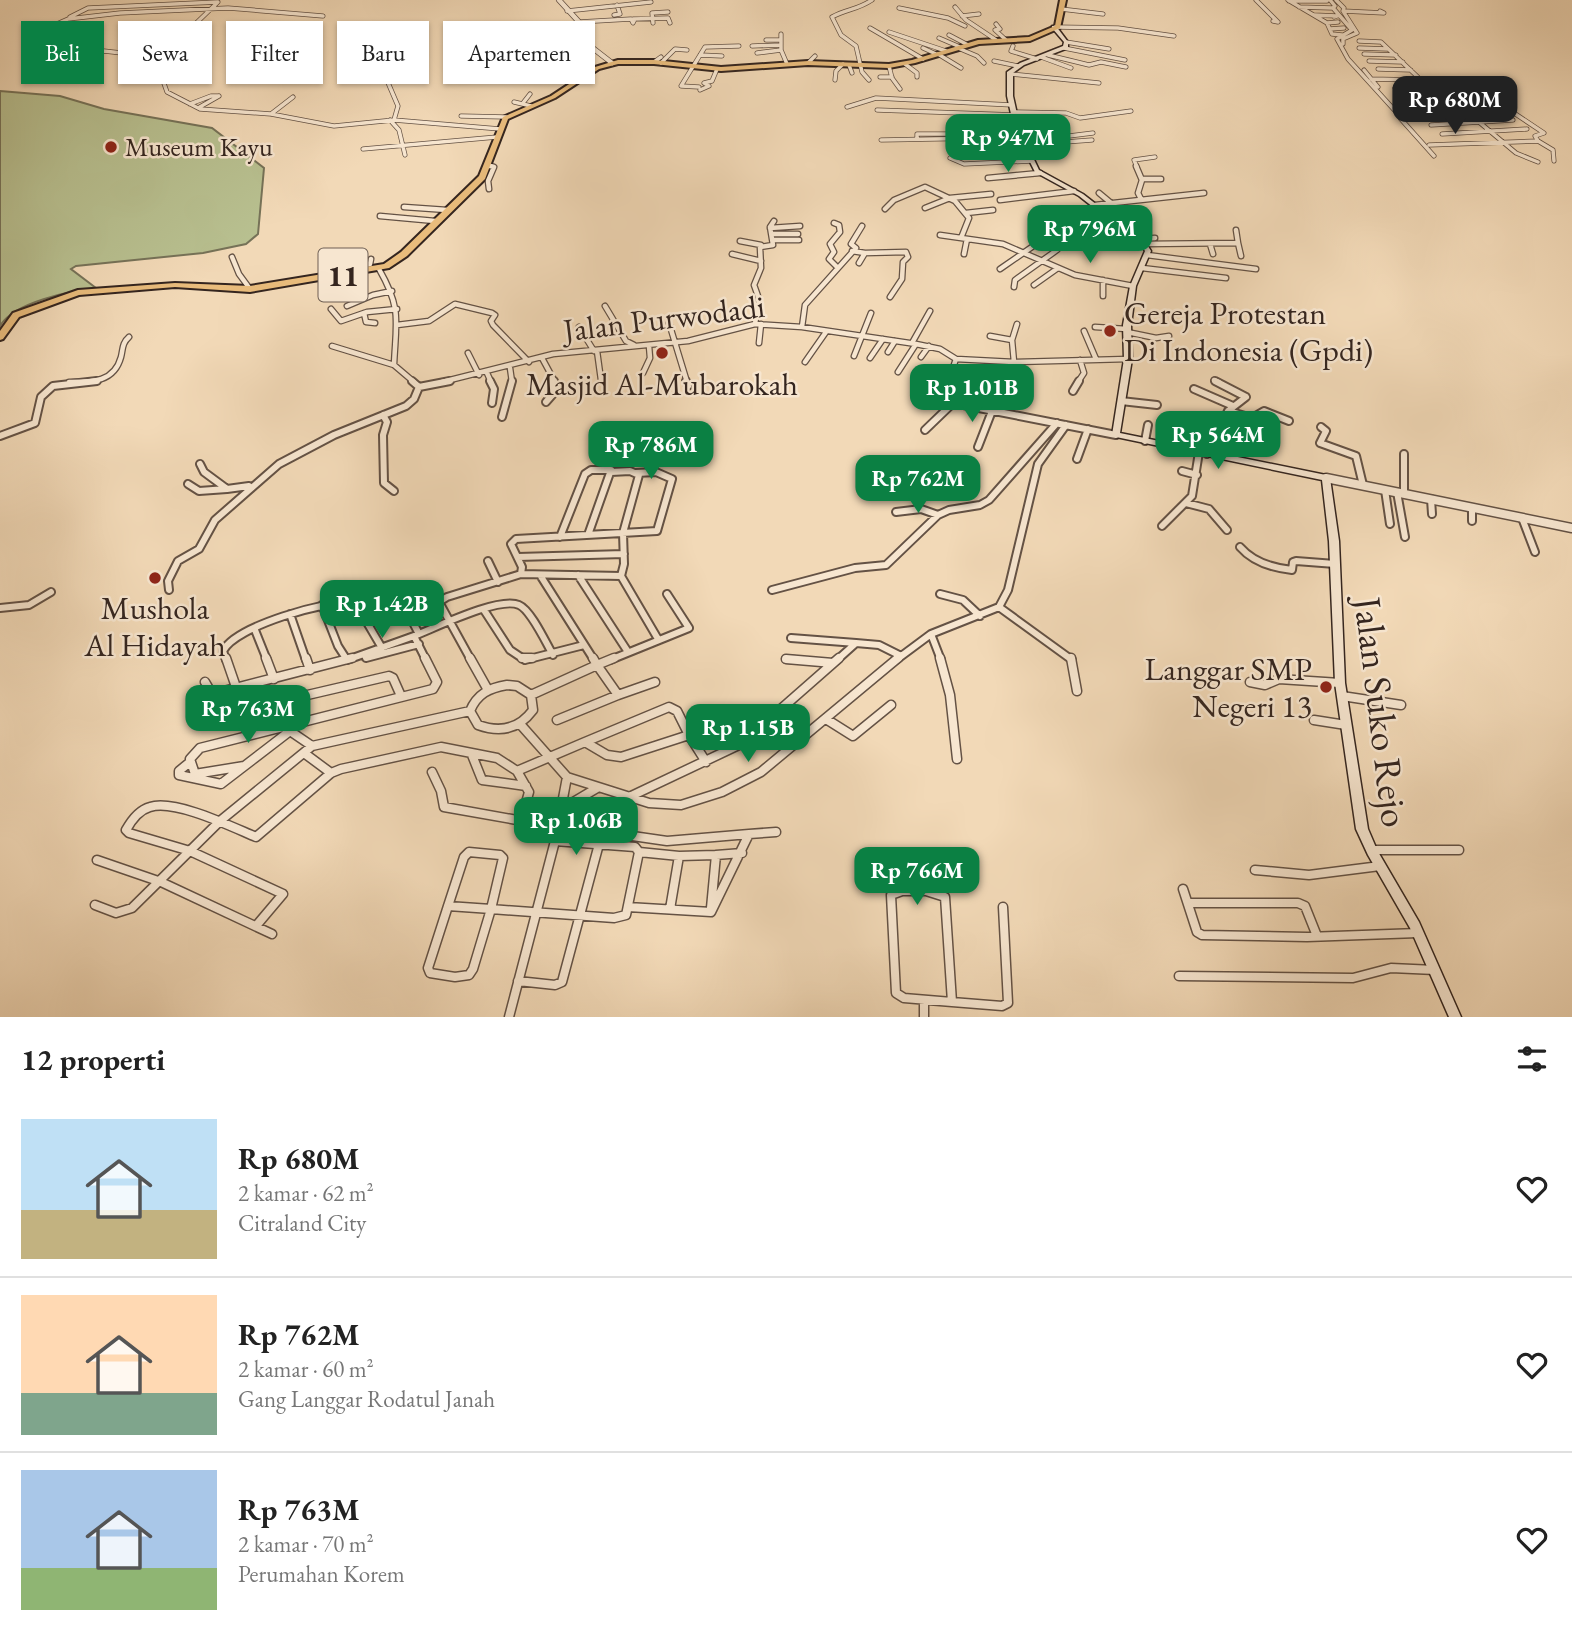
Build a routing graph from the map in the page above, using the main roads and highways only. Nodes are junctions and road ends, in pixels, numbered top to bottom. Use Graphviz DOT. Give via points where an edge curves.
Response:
graph roads {
  1 [pos="1061,0"];
  2 [pos="1054,30"];
  3 [pos="0,337"];
  4 [pos="1455,1017"];
  1 -- 2 [label="highway"];
  1 -- 2 [label="highway"];
  2 -- 3 [label="highway, 11" via="1030,39 996,40 889,66 808,63 717,69 659,61 612,63 553,97 506,117 482,177 404,254 379,268 250,289 175,285 78,293 16,315"];
  2 -- 4 [label="main road, Jalan Suko Rejo" via="1065,45 1010,74 1018,132 1040,173 1095,205 1148,251 1133,286 1116,435 1326,478 1340,683 1361,822"];
}
